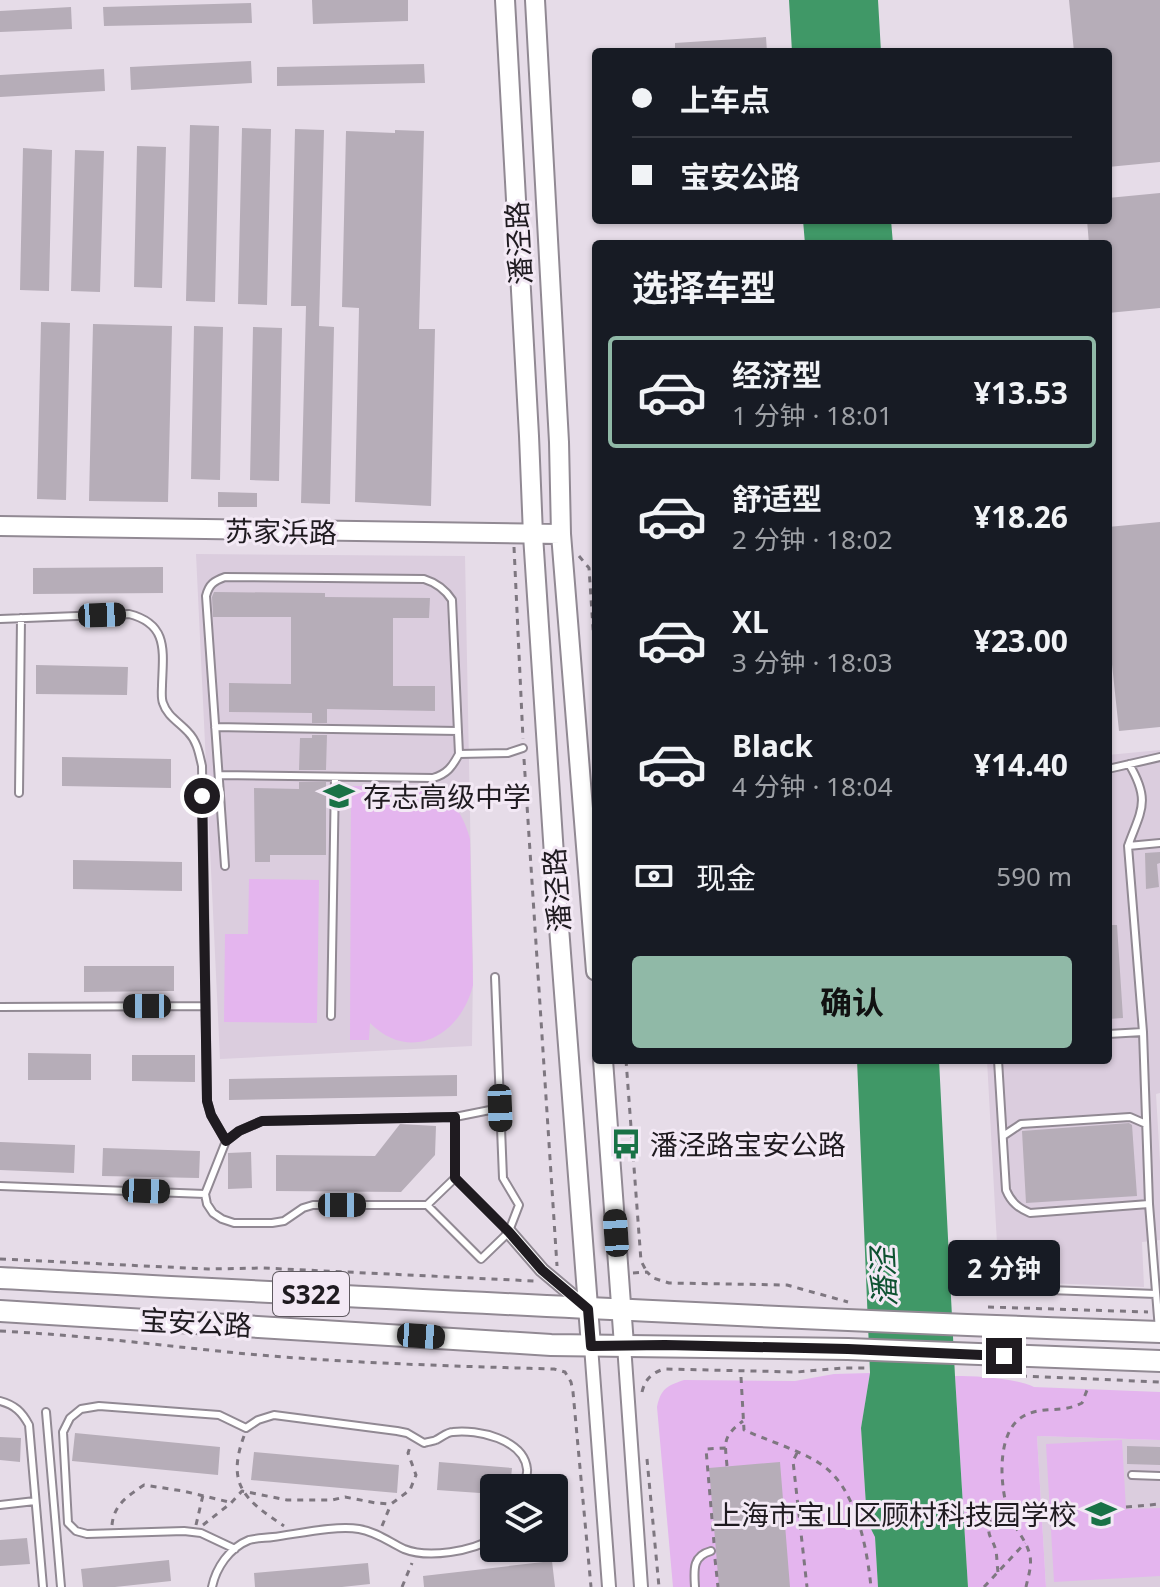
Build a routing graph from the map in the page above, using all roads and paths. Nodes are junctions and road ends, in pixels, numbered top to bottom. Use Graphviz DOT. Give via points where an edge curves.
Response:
graph roads {
  1 [pos="505,0"];
  2 [pos="535,0"];
  3 [pos="0,526"];
  4 [pos="561,534"];
  5 [pos="513,535"];
  6 [pos="533,535"];
  7 [pos="580,557"];
  8 [pos="592,613"];
  9 [pos="21,618"];
  10 [pos="0,619"];
  11 [pos="215,727"];
  12 [pos="458,731"];
  13 [pos="523,748"];
  14 [pos="459,754"];
  15 [pos="1160,757"];
  16 [pos="1129,764"];
  17 [pos="1112,768"];
  18 [pos="219,775"];
  19 [pos="335,777"];
  20 [pos="19,793"];
  21 [pos="1160,843"];
  22 [pos="1128,846"];
  23 [pos="225,866"];
  24 [pos="592,921"];
  25 [pos="495,977"];
  26 [pos="205,1006"];
  27 [pos="0,1007"];
  28 [pos="331,1016"];
  29 [pos="1143,1032"];
  30 [pos="1112,1034"];
  31 [pos="603,1064"];
  32 [pos="626,1064"];
  33 [pos="998,1064"];
  34 [pos="500,1108"];
  35 [pos="455,1117"];
  36 [pos="1146,1124"];
  37 [pos="1003,1136"];
  38 [pos="226,1141"];
  39 [pos="455,1178"];
  40 [pos="0,1186"];
  41 [pos="205,1194"];
  42 [pos="1149,1204"];
  43 [pos="427,1205"];
  44 [pos="509,1232"];
  45 [pos="0,1259"];
  46 [pos="554,1273"];
  47 [pos="0,1278"];
  48 [pos="545,1280"];
  49 [pos="996,1288"];
  50 [pos="1156,1294"];
  51 [pos="830,1298"];
  52 [pos="989,1307"];
  53 [pos="588,1309"];
  54 [pos="621,1310"];
  55 [pos="0,1311"];
  56 [pos="1159,1325"];
  57 [pos="0,1331"];
  58 [pos="624,1345"];
  59 [pos="591,1346"];
  60 [pos="846,1359"];
  61 [pos="1160,1361"];
  62 [pos="973,1362"];
  63 [pos="741,1377"];
  64 [pos="1160,1382"];
  65 [pos="1089,1385"];
  66 [pos="0,1401"];
  67 [pos="641,1404"];
  68 [pos="46,1412"];
  69 [pos="743,1421"];
  70 [pos="246,1428"];
  71 [pos="413,1438"];
  72 [pos="726,1448"];
  73 [pos="646,1450"];
  74 [pos="797,1453"];
  75 [pos="727,1466"];
  76 [pos="526,1474"];
  77 [pos="1132,1475"];
  78 [pos="1160,1476"];
  79 [pos="242,1491"];
  80 [pos="203,1495"];
  81 [pos="35,1501"];
  82 [pos="231,1503"];
  83 [pos="1006,1503"];
  84 [pos="391,1504"];
  85 [pos="1160,1504"];
  86 [pos="0,1505"];
  87 [pos="1126,1507"];
  88 [pos="194,1532"];
  89 [pos="112,1533"];
  90 [pos="296,1534"];
  91 [pos="378,1534"];
  92 [pos="480,1543"];
  93 [pos="1025,1543"];
  94 [pos="235,1549"];
  95 [pos="711,1551"];
  96 [pos="417,1552"];
  97 [pos="998,1572"];
  98 [pos="43,1587"];
  99 [pos="61,1587"];
  100 [pos="212,1587"];
  101 [pos="402,1587"];
  102 [pos="591,1587"];
  103 [pos="609,1587"];
  104 [pos="641,1587"];
  105 [pos="659,1587"];
  106 [pos="695,1587"];
  107 [pos="718,1587"];
  108 [pos="807,1587"];
  109 [pos="871,1587"];
  110 [pos="984,1587"];
  111 [pos="1026,1587"];
  1 -- 6 [label="main road, 潘泾路"];
  2 -- 4 [label="main road, 潘泾路"];
  3 -- 5 [label="main road, 苏家浜路"];
  4 -- 6 [label="main road, 苏家浜路"];
  4 -- 24 [label="main road, 潘泾路"];
  5 -- 6 [label="main road, 苏家浜路"];
  5 -- 13 [label="path, 潘泾路"];
  6 -- 53 [label="main road, 潘泾路"];
  7 -- 8 [label="path" via="589,568"];
  9 -- 10 [label="lane"];
  9 -- 20 [label="lane"];
  9 -- 26 [label="lane" via="129,614 143,618 161,636 162,702 190,733 202,766"];
  11 -- 12 [label="lane"];
  11 -- 12 [label="lane" via="206,596 213,582 225,577 424,579 445,589 452,600"];
  11 -- 18 [label="lane"];
  12 -- 14 [label="lane"];
  13 -- 14 [label="lane"];
  13 -- 46 [label="path, 潘泾路"];
  14 -- 19 [label="lane" via="452,767 433,778"];
  15 -- 16 [label="lane"];
  16 -- 17 [label="lane"];
  16 -- 22 [label="lane" via="1143,806"];
  18 -- 19 [label="lane"];
  18 -- 23 [label="lane"];
  19 -- 28 [label="lane"];
  21 -- 22 [label="lane"];
  22 -- 29 [label="lane"];
  25 -- 34 [label="lane"];
  26 -- 27 [label="lane"];
  26 -- 38 [label="lane" via="207,1101"];
  29 -- 30 [label="lane"];
  29 -- 36 [label="lane"];
  31 -- 54 [label="main road"];
  32 -- 51 [label="path" via="641,1261 647,1272 669,1283 787,1285"];
  33 -- 37 [label="lane"];
  34 -- 35 [label="lane"];
  34 -- 44 [label="lane" via="503,1178 519,1205"];
  35 -- 38 [label="lane" via="262,1121"];
  35 -- 39 [label="lane"];
  36 -- 37 [label="lane" via="1130,1117 1021,1124"];
  36 -- 42 [label="lane"];
  37 -- 42 [label="lane" via="1006,1190 1019,1208 1030,1213"];
  38 -- 41 [label="lane"];
  39 -- 43 [label="lane"];
  39 -- 44 [label="lane"];
  40 -- 41 [label="lane"];
  41 -- 43 [label="lane" via="213,1213 234,1223 284,1221 313,1205"];
  42 -- 50 [label="lane"];
  43 -- 44 [label="lane" via="481,1259"];
  44 -- 53 [label="street" via="542,1270"];
  45 -- 48 [label="path, 宝安公路"];
  47 -- 53 [label="main road, 宝安公路 / S322"];
  49 -- 50 [label="lane"];
  50 -- 56 [label="lane"];
  52 -- 56 [label="path"];
  53 -- 54 [label="main road, 宝安公路 / S322"];
  53 -- 59 [label="main road, 潘泾路"];
  54 -- 56 [label="main road, 宝安公路 / S322" via="972,1326"];
  54 -- 58 [label="main road"];
  55 -- 59 [label="main road, 宝安公路 / S322"];
  57 -- 102 [label="path, 宝安公路" via="339,1361 565,1372 573,1392"];
  58 -- 59 [label="main road, 宝安公路 / S322"];
  58 -- 60 [label="main road, 宝安公路 / S322"];
  58 -- 104 [label="street"];
  59 -- 103 [label="street, 潘泾路"];
  60 -- 62 [label="main road, 宝安公路 / S322"];
  60 -- 67 [label="path" via="797,1372 664,1369 646,1381"];
  61 -- 62 [label="main road, 宝安公路 / S322"];
  62 -- 64 [label="path" via="996,1375"];
  63 -- 69 [label="path"];
  65 -- 83 [label="path" via="1082,1403 1071,1409 1026,1415 1011,1427 1003,1452"];
  66 -- 81 [label="lane" via="12,1404 29,1425"];
  68 -- 99 [label="lane"];
  69 -- 72 [label="path" via="727,1437"];
  69 -- 74 [label="path" via="744,1430"];
  70 -- 71 [label="lane" via="274,1415 397,1431"];
  70 -- 79 [label="path" via="236,1470"];
  70 -- 89 [label="lane" via="219,1415 81,1409 63,1432 68,1523 87,1534"];
  71 -- 76 [label="lane" via="424,1443 450,1432 493,1436 520,1454"];
  71 -- 84 [label="path" via="408,1453 416,1475 410,1490"];
  72 -- 75 [label="path"];
  72 -- 107 [label="path" via="706,1449"];
  73 -- 105 [label="path"];
  74 -- 108 [label="path" via="793,1461"];
  74 -- 109 [label="path" via="825,1467 845,1491 858,1521"];
  77 -- 78 [label="lane"];
  79 -- 82 [label="path"];
  79 -- 84 [label="path" via="287,1500 345,1497"];
  79 -- 90 [label="path"];
  80 -- 82 [label="path"];
  80 -- 88 [label="path"];
  80 -- 89 [label="path" via="144,1485 121,1501"];
  81 -- 86 [label="lane"];
  81 -- 98 [label="lane"];
  82 -- 88 [label="path"];
  83 -- 93 [label="path"];
  83 -- 97 [label="path" via="988,1528"];
  84 -- 91 [label="path"];
  85 -- 87 [label="path"];
  88 -- 89 [label="lane"];
  88 -- 94 [label="lane"];
  90 -- 91 [label="lane" via="357,1528"];
  90 -- 94 [label="lane" via="249,1540"];
  91 -- 96 [label="lane"];
  92 -- 96 [label="lane"];
  93 -- 97 [label="path"];
  93 -- 111 [label="path" via="1030,1553"];
  94 -- 100 [label="lane" via="219,1565"];
  95 -- 106 [label="lane" via="697,1557"];
  96 -- 101 [label="path"];
  97 -- 110 [label="path"];
}
